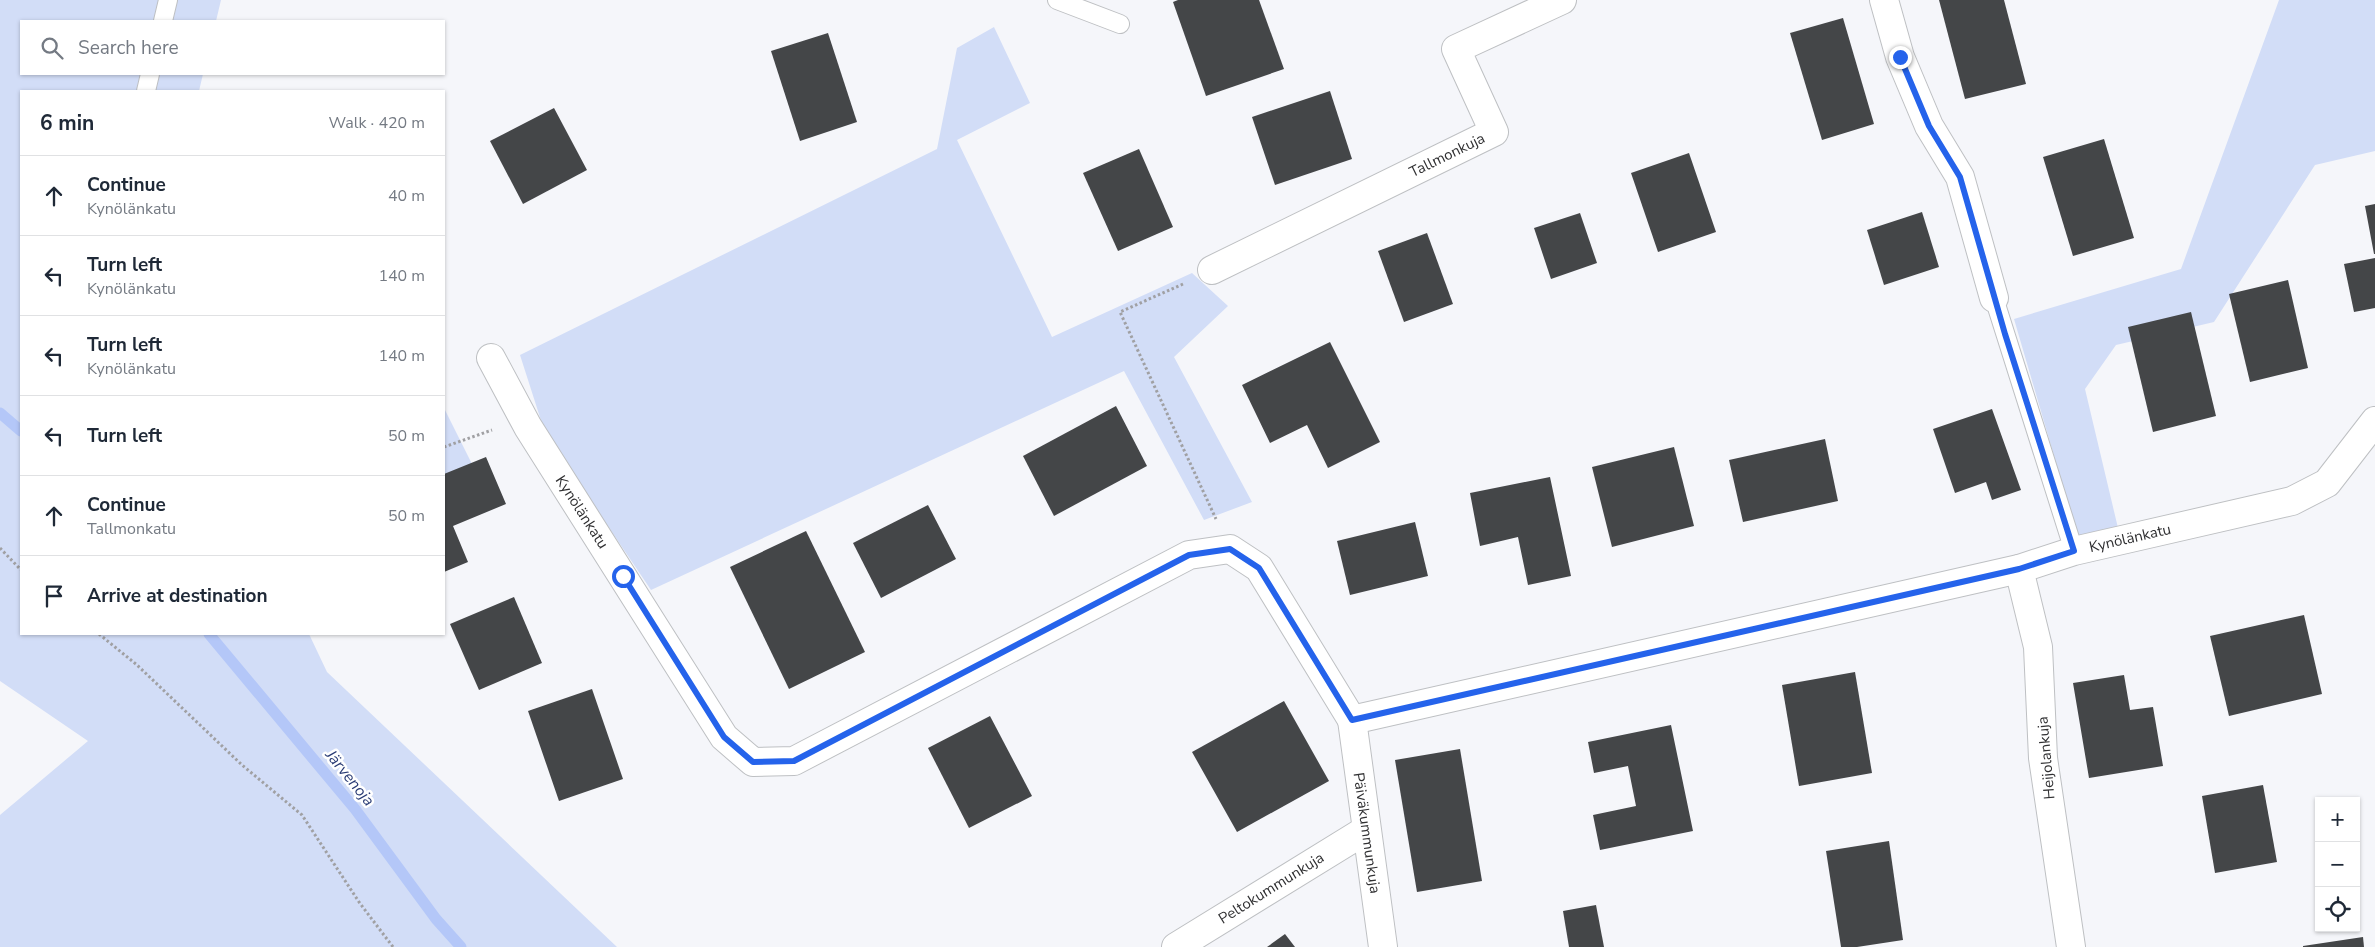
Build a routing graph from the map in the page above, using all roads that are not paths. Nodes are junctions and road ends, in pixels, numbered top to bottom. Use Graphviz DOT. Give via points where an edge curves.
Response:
graph roads {
  1 [pos="168,0"];
  2 [pos="1057,0"];
  3 [pos="1562,0"];
  4 [pos="1884,0"];
  5 [pos="163,20"];
  6 [pos="1120,24"];
  7 [pos="150,75"];
  8 [pos="146,90"];
  9 [pos="1212,270"];
  10 [pos="1994,298"];
  11 [pos="491,358"];
  12 [pos="2375,421"];
  13 [pos="2074,551"];
  14 [pos="2019,569"];
  15 [pos="1352,720"];
  16 [pos="1366,830"];
  17 [pos="1176,947"];
  18 [pos="1383,947"];
  19 [pos="2071,947"];
  1 -- 5 [label="lane"];
  2 -- 6 [label="lane"];
  3 -- 9 [label="street, Tallmonkuja" via="1456,49 1494,132"];
  4 -- 10 [label="street" via="1900,57 1929,126 1960,177"];
  7 -- 8 [label="lane"];
  10 -- 13 [label="lane"];
  11 -- 15 [label="street, Kynölänkatu" via="523,418 724,737 753,762 794,761 1189,555 1230,549 1259,568"];
  12 -- 13 [label="street, Kynölänkatu" via="2327,483 2292,501"];
  13 -- 14 [label="street, Kynölänkatu"];
  14 -- 15 [label="street, Kynölänkatu"];
  14 -- 19 [label="street, Heijolankuja" via="2038,647 2043,758"];
  15 -- 16 [label="street, Päiväkummunkuja"];
  16 -- 17 [label="street, Peltokummunkuja"];
  16 -- 18 [label="street, Päiväkummunkuja"];
}
